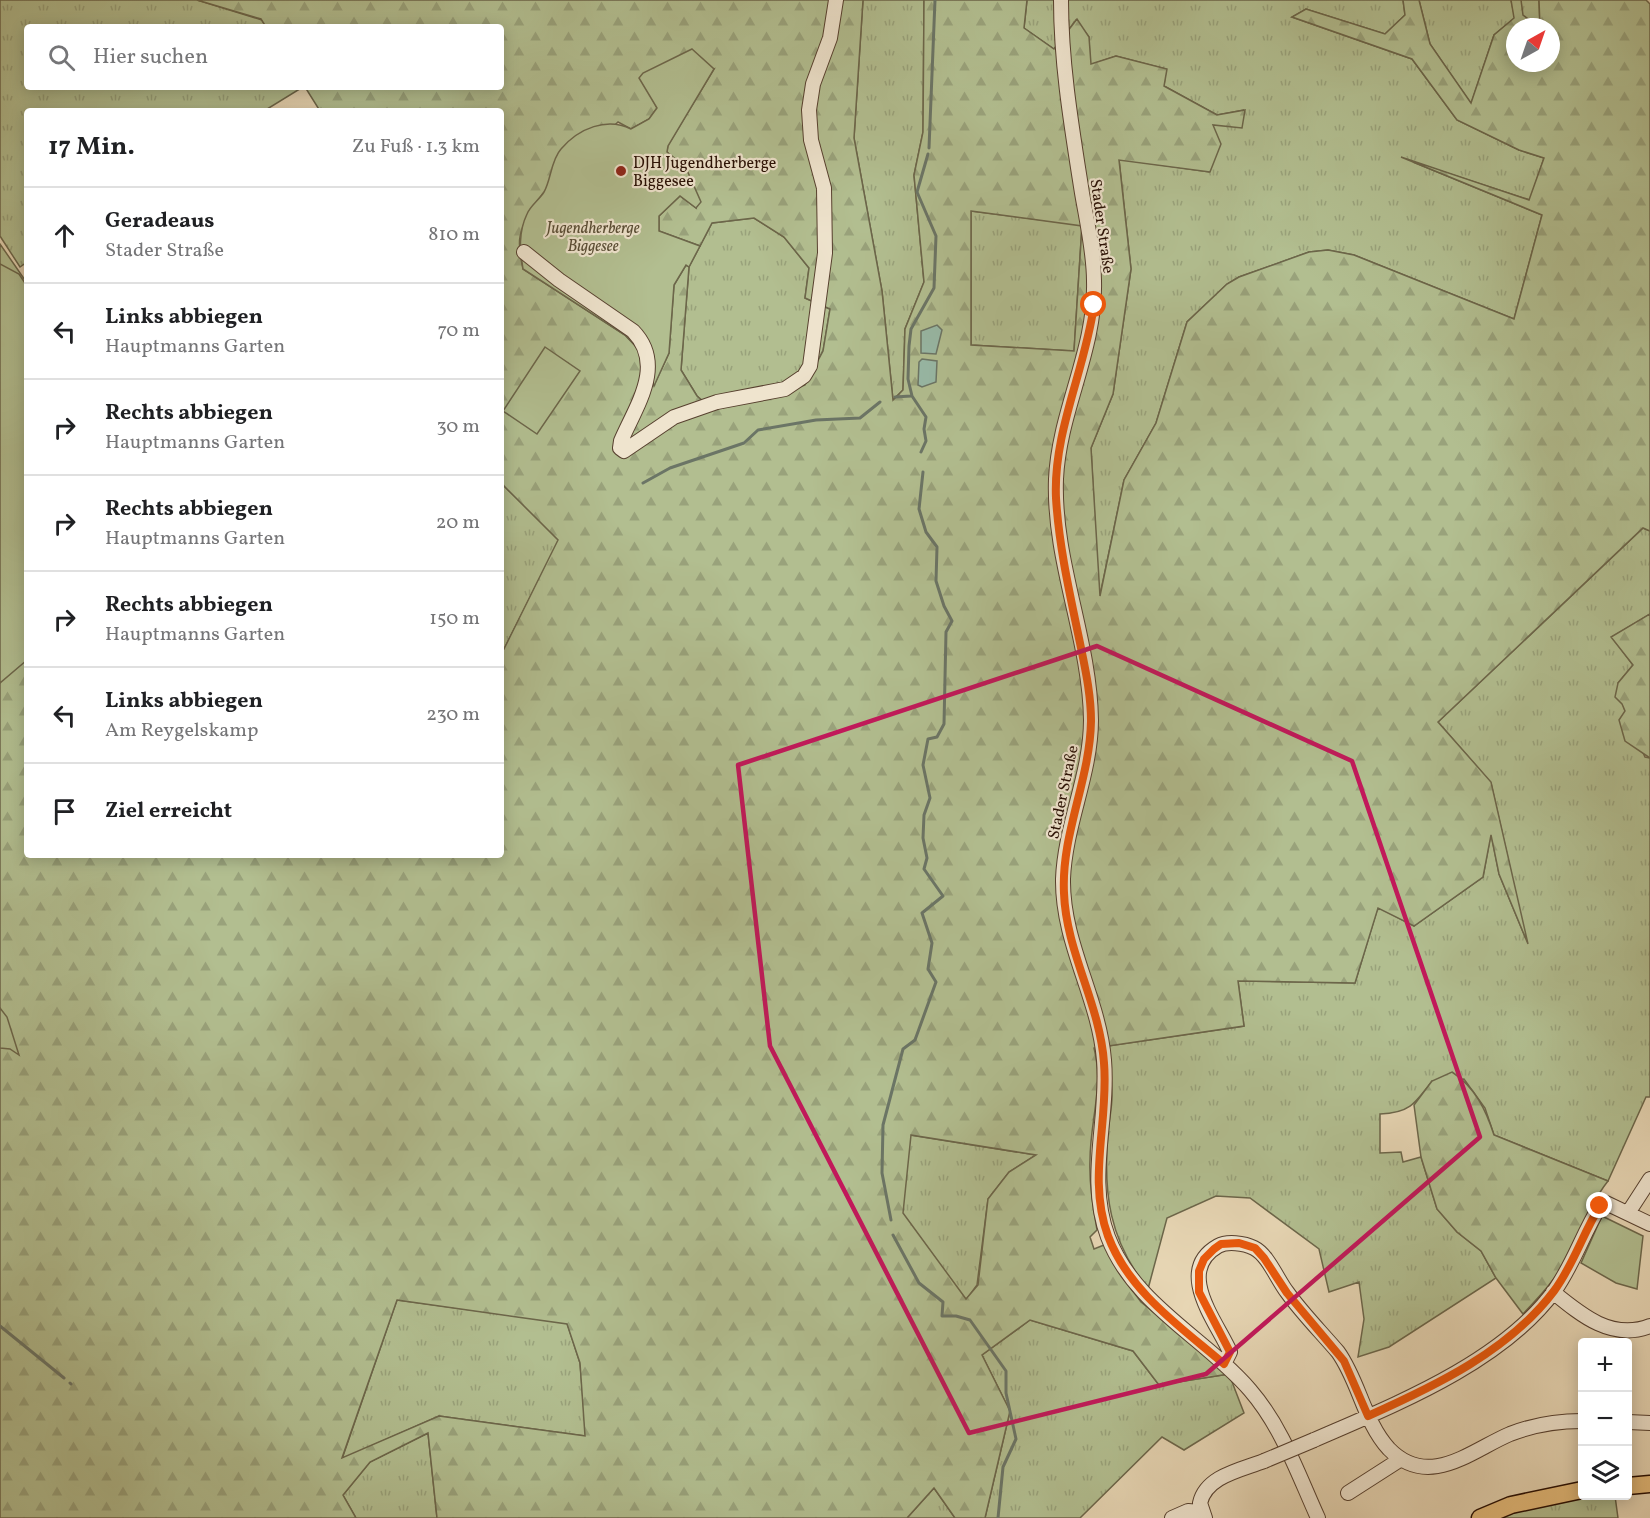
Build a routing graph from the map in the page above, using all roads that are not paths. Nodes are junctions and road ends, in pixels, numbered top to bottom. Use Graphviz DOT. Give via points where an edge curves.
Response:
graph roads {
  1 [pos="836,0"];
  2 [pos="1062,0"];
  3 [pos="524,252"];
  4 [pos="1650,1179"];
  5 [pos="1628,1213"];
  6 [pos="1650,1224"];
  7 [pos="1553,1292"];
  8 [pos="1650,1326"];
  9 [pos="1224,1364"];
  10 [pos="1368,1416"];
  11 [pos="1578,1421"];
  12 [pos="1632,1422"];
  13 [pos="1650,1423"];
  14 [pos="1401,1459"];
  15 [pos="1650,1484"];
  16 [pos="1632,1486"];
  17 [pos="1578,1491"];
  18 [pos="1348,1493"];
  19 [pos="1203,1515"];
  20 [pos="1172,1518"];
  21 [pos="1318,1518"];
  22 [pos="1480,1518"];
  1 -- 3 [label="street" via="830,38 813,84 809,110 811,141 824,188 825,253 810,366 798,382 785,389 717,402 674,417 627,451 622,450 621,441 650,372 643,342"];
  2 -- 9 [label="street, Stader Straße" via="1068,102 1095,279 1090,336 1062,436 1056,482 1060,537 1091,717 1086,767 1065,856 1064,894 1072,943 1103,1047 1105,1088 1098,1193 1108,1236 1128,1275 1146,1296"];
  4 -- 5 [label="street"];
  5 -- 6 [label="street"];
  5 -- 7 [label="street" via="1606,1203 1600,1206 1575,1259"];
  7 -- 8 [label="street" via="1608,1329 1628,1332"];
  7 -- 10 [label="street" via="1528,1319 1477,1360"];
  9 -- 10 [label="street" via="1230,1352 1199,1292 1199,1271 1204,1259 1221,1244 1239,1243 1255,1248 1264,1258 1287,1293 1344,1361"];
  9 -- 21 [label="street, Stader Straße" via="1248,1388 1274,1424"];
  10 -- 14 [label="street" via="1388,1448"];
  10 -- 19 [label="street, bridge" via="1214,1481 1202,1496"];
  11 -- 14 [label="street" via="1547,1424 1509,1435 1471,1457 1444,1465 1419,1466"];
  12 -- 13 [label="street"];
  14 -- 18 [label="street"];
  15 -- 16 [label="main road"];
  17 -- 22 [label="main road" via="1511,1505"];
  19 -- 20 [label="street" via="1188,1511"];
}
